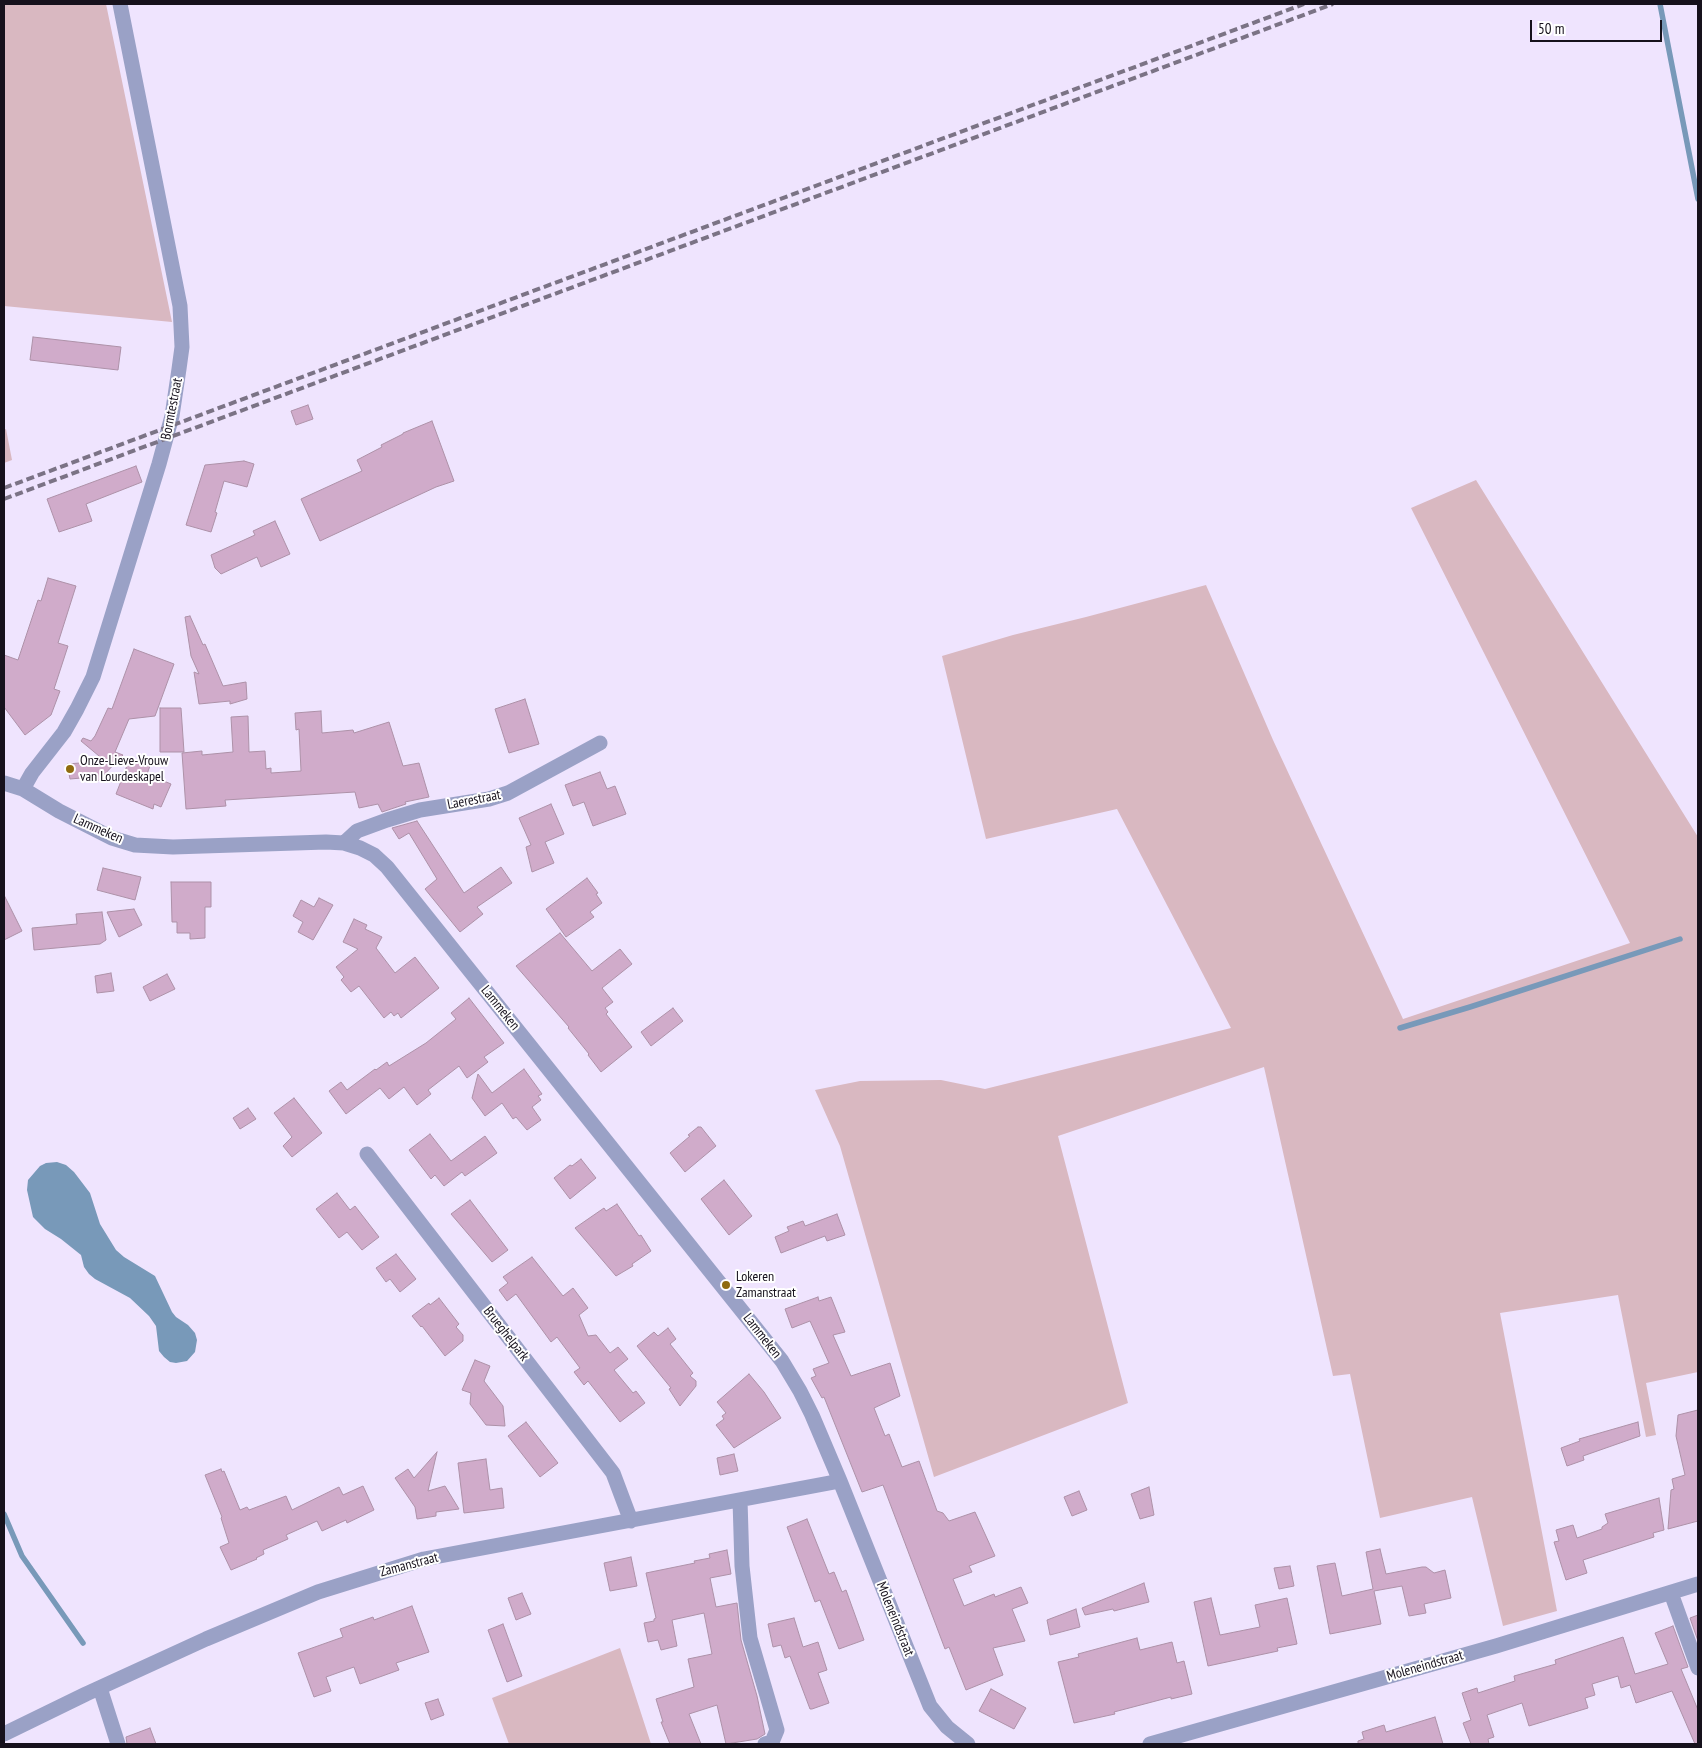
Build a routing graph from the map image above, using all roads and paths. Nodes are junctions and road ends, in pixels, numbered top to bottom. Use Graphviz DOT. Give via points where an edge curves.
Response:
graph roads {
  1 [pos="120,4"];
  2 [pos="600,744"];
  3 [pos="4,783"];
  4 [pos="22,789"];
  5 [pos="344,843"];
  6 [pos="367,1154"];
  7 [pos="840,1481"];
  8 [pos="740,1500"];
  9 [pos="631,1521"];
  10 [pos="1698,1584"];
  11 [pos="1671,1592"];
  12 [pos="1698,1668"];
  13 [pos="100,1688"];
  14 [pos="4,1734"];
  15 [pos="118,1744"];
  16 [pos="765,1744"];
  17 [pos="968,1744"];
  18 [pos="1150,1744"];
  1 -- 4 [label="street, Bormtestraat" via="178,297 182,327 179,369 172,416 159,464 93,676 64,732"];
  2 -- 5 [label="street, Laerestraat" via="508,793 396,817 357,831"];
  3 -- 4 [label="street, Lammeken"];
  4 -- 5 [label="street, Lammeken" via="112,838 135,845"];
  5 -- 7 [label="street, Lammeken" via="374,855 387,867 782,1361 800,1391"];
  6 -- 9 [label="street, Brueghelpark" via="614,1473"];
  7 -- 8 [label="street, Zamanstraat"];
  7 -- 17 [label="street, Moleneindstraat" via="930,1706 947,1727"];
  8 -- 9 [label="street, Zamanstraat"];
  8 -- 16 [label="street" via="742,1566 750,1638 777,1730 772,1742"];
  9 -- 13 [label="street, Zamanstraat" via="424,1560 318,1592"];
  10 -- 11 [label="street, Moleneindstraat"];
  11 -- 12 [label="street"];
  11 -- 18 [label="street, Moleneindstraat"];
  13 -- 14 [label="street, Zamanstraat"];
  13 -- 15 [label="street"];
}
